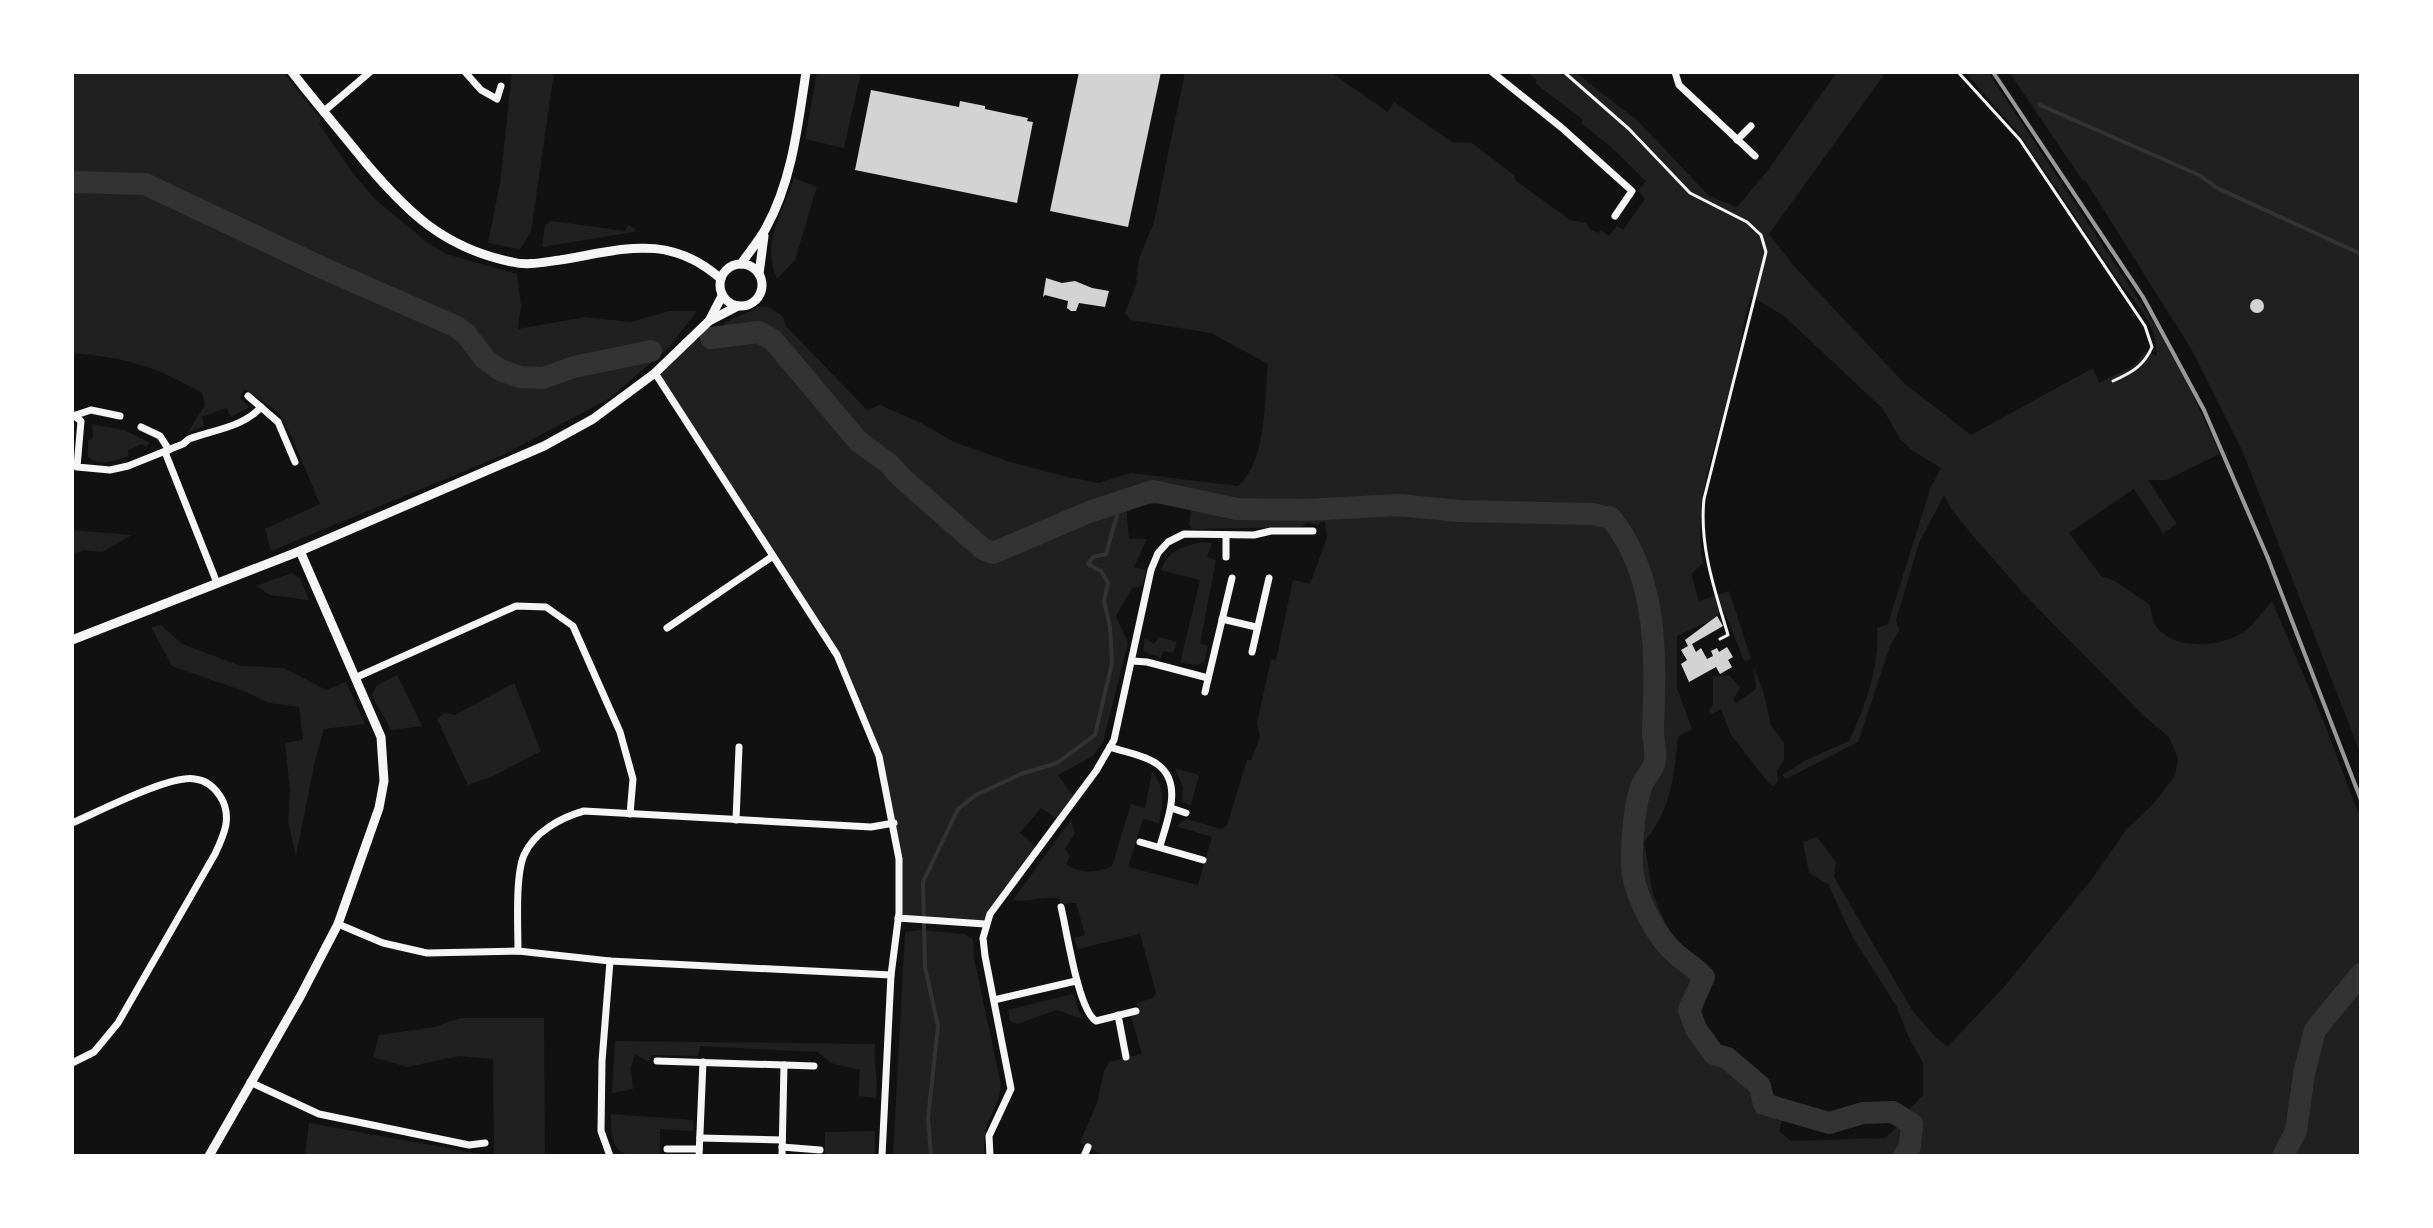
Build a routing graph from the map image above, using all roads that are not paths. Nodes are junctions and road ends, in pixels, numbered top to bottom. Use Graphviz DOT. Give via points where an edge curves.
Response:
graph roads {
  1 [pos="292,72"];
  2 [pos="370,72"];
  3 [pos="465,72"];
  4 [pos="806,72"];
  5 [pos="1492,72"];
  6 [pos="1564,72"];
  7 [pos="1675,72"];
  8 [pos="1958,72"];
  9 [pos="501,86"];
  10 [pos="323,112"];
  11 [pos="1751,126"];
  12 [pos="1737,140"];
  13 [pos="1755,156"];
  14 [pos="1615,216"];
  15 [pos="764,232"];
  16 [pos="741,264"];
  17 [pos="759,274"];
  18 [pos="721,279"];
  19 [pos="722,296"];
  20 [pos="738,306"];
  21 [pos="709,321"];
  22 [pos="655,373"];
  23 [pos="2113,381"];
  24 [pos="248,396"];
  25 [pos="261,407"];
  26 [pos="74,415"];
  27 [pos="120,416"];
  28 [pos="141,427"];
  29 [pos="167,451"];
  30 [pos="295,462"];
  31 [pos="1313,531"];
  32 [pos="1226,535"];
  33 [pos="300,551"];
  34 [pos="773,556"];
  35 [pos="1226,557"];
  36 [pos="1232,578"];
  37 [pos="1269,578"];
  38 [pos="217,583"];
  39 [pos="1222,619"];
  40 [pos="1256,627"];
  41 [pos="667,628"];
  42 [pos="1720,639"];
  43 [pos="72,640"];
  44 [pos="1252,652"];
  45 [pos="1132,661"];
  46 [pos="357,677"];
  47 [pos="1208,678"];
  48 [pos="1205,692"];
  49 [pos="739,747"];
  50 [pos="1110,747"];
  51 [pos="1171,808"];
  52 [pos="1186,813"];
  53 [pos="630,814"];
  54 [pos="736,820"];
  55 [pos="72,823"];
  56 [pos="894,823"];
  57 [pos="1140,842"];
  58 [pos="1160,846"];
  59 [pos="1203,860"];
  60 [pos="1061,907"];
  61 [pos="898,918"];
  62 [pos="338,924"];
  63 [pos="985,924"];
  64 [pos="518,951"];
  65 [pos="610,961"];
  66 [pos="891,975"];
  67 [pos="1076,981"];
  68 [pos="994,1000"];
  69 [pos="1136,1011"];
  70 [pos="1118,1015"];
  71 [pos="1126,1057"];
  72 [pos="657,1061"];
  73 [pos="703,1062"];
  74 [pos="72,1063"];
  75 [pos="784,1065"];
  76 [pos="814,1066"];
  77 [pos="250,1082"];
  78 [pos="700,1138"];
  79 [pos="485,1143"];
  80 [pos="1088,1147"];
  81 [pos="782,1148"];
  82 [pos="667,1149"];
  83 [pos="820,1150"];
  84 [pos="699,1152"];
  85 [pos="209,1156"];
  86 [pos="610,1156"];
  87 [pos="882,1156"];
  88 [pos="990,1156"];
  89 [pos="1084,1156"];
  1 -- 10 [label="street"];
  2 -- 10 [label="street"];
  3 -- 9 [label="street" via="497,99"];
  4 -- 15 [label="street" via="793,152"];
  5 -- 14 [label="street" via="1632,191"];
  6 -- 42 [label="lane" via="1690,193 1747,222 1761,235 1766,252 1703,511 1705,544 1728,635"];
  7 -- 12 [label="street" via="1679,85"];
  8 -- 23 [label="lane" via="2020,140 2145,326 2152,347 2147,358 2133,373"];
  10 -- 18 [label="street" via="414,217 473,252 532,264 652,247 676,252"];
  11 -- 12 [label="street"];
  12 -- 13 [label="street"];
  15 -- 16 [label="street"];
  15 -- 17 [label="street"];
  16 -- 17 [label="street"];
  16 -- 18 [label="street" via="728,268"];
  17 -- 20 [label="street" via="761,294 752,304"];
  18 -- 19 [label="street"];
  19 -- 20 [label="street"];
  19 -- 21 [label="street"];
  20 -- 21 [label="street"];
  21 -- 22 [label="street"];
  22 -- 33 [label="street" via="593,419 544,446"];
  22 -- 34 [label="street"];
  24 -- 25 [label="street"];
  25 -- 29 [label="street" via="245,419"];
  25 -- 30 [label="street" via="278,422"];
  26 -- 27 [label="street" via="91,410"];
  26 -- 29 [label="street" via="81,421 77,467 110,470"];
  28 -- 29 [label="street" via="160,436"];
  29 -- 38 [label="street"];
  31 -- 32 [label="street"];
  32 -- 35 [label="street"];
  32 -- 45 [label="street" via="1184,534 1158,553"];
  33 -- 38 [label="street"];
  33 -- 46 [label="street"];
  34 -- 41 [label="street"];
  34 -- 56 [label="street" via="837,655 879,756"];
  36 -- 39 [label="street"];
  37 -- 40 [label="street"];
  38 -- 43 [label="street"];
  39 -- 40 [label="street"];
  39 -- 47 [label="street"];
  40 -- 44 [label="street"];
  45 -- 47 [label="street"];
  45 -- 50 [label="street"];
  46 -- 53 [label="street" via="516,606 546,607 573,626 620,732 633,779"];
  46 -- 62 [label="street" via="381,737 384,781"];
  47 -- 48 [label="street"];
  49 -- 54 [label="street"];
  50 -- 51 [label="street" via="1157,763 1171,785"];
  50 -- 63 [label="street"];
  51 -- 52 [label="street"];
  51 -- 58 [label="street"];
  53 -- 54 [label="street"];
  53 -- 64 [label="street" via="584,811 540,834 524,855"];
  54 -- 56 [label="street" via="871,827"];
  55 -- 74 [label="street" via="165,784 193,778 209,783 227,815 215,854 118,1023 94,1052"];
  56 -- 61 [label="street"];
  57 -- 58 [label="street"];
  58 -- 59 [label="street"];
  60 -- 67 [label="street"];
  61 -- 63 [label="street"];
  61 -- 66 [label="street"];
  62 -- 64 [label="street" via="383,943 427,953"];
  62 -- 77 [label="street"];
  63 -- 68 [label="street"];
  64 -- 65 [label="street"];
  65 -- 66 [label="street"];
  65 -- 86 [label="street" via="601,1131"];
  66 -- 87 [label="street"];
  67 -- 68 [label="street"];
  67 -- 70 [label="street" via="1088,1016 1096,1021"];
  68 -- 88 [label="street" via="1011,1089 989,1136"];
  69 -- 70 [label="street"];
  70 -- 71 [label="street"];
  72 -- 73 [label="street"];
  73 -- 75 [label="street"];
  73 -- 78 [label="street"];
  75 -- 76 [label="street"];
  75 -- 81 [label="street"];
  77 -- 79 [label="street" via="319,1114 469,1145"];
  77 -- 85 [label="street"];
  78 -- 81 [label="street"];
  78 -- 84 [label="street"];
  80 -- 89 [label="street"];
  81 -- 83 [label="street"];
  82 -- 84 [label="street"];
}
